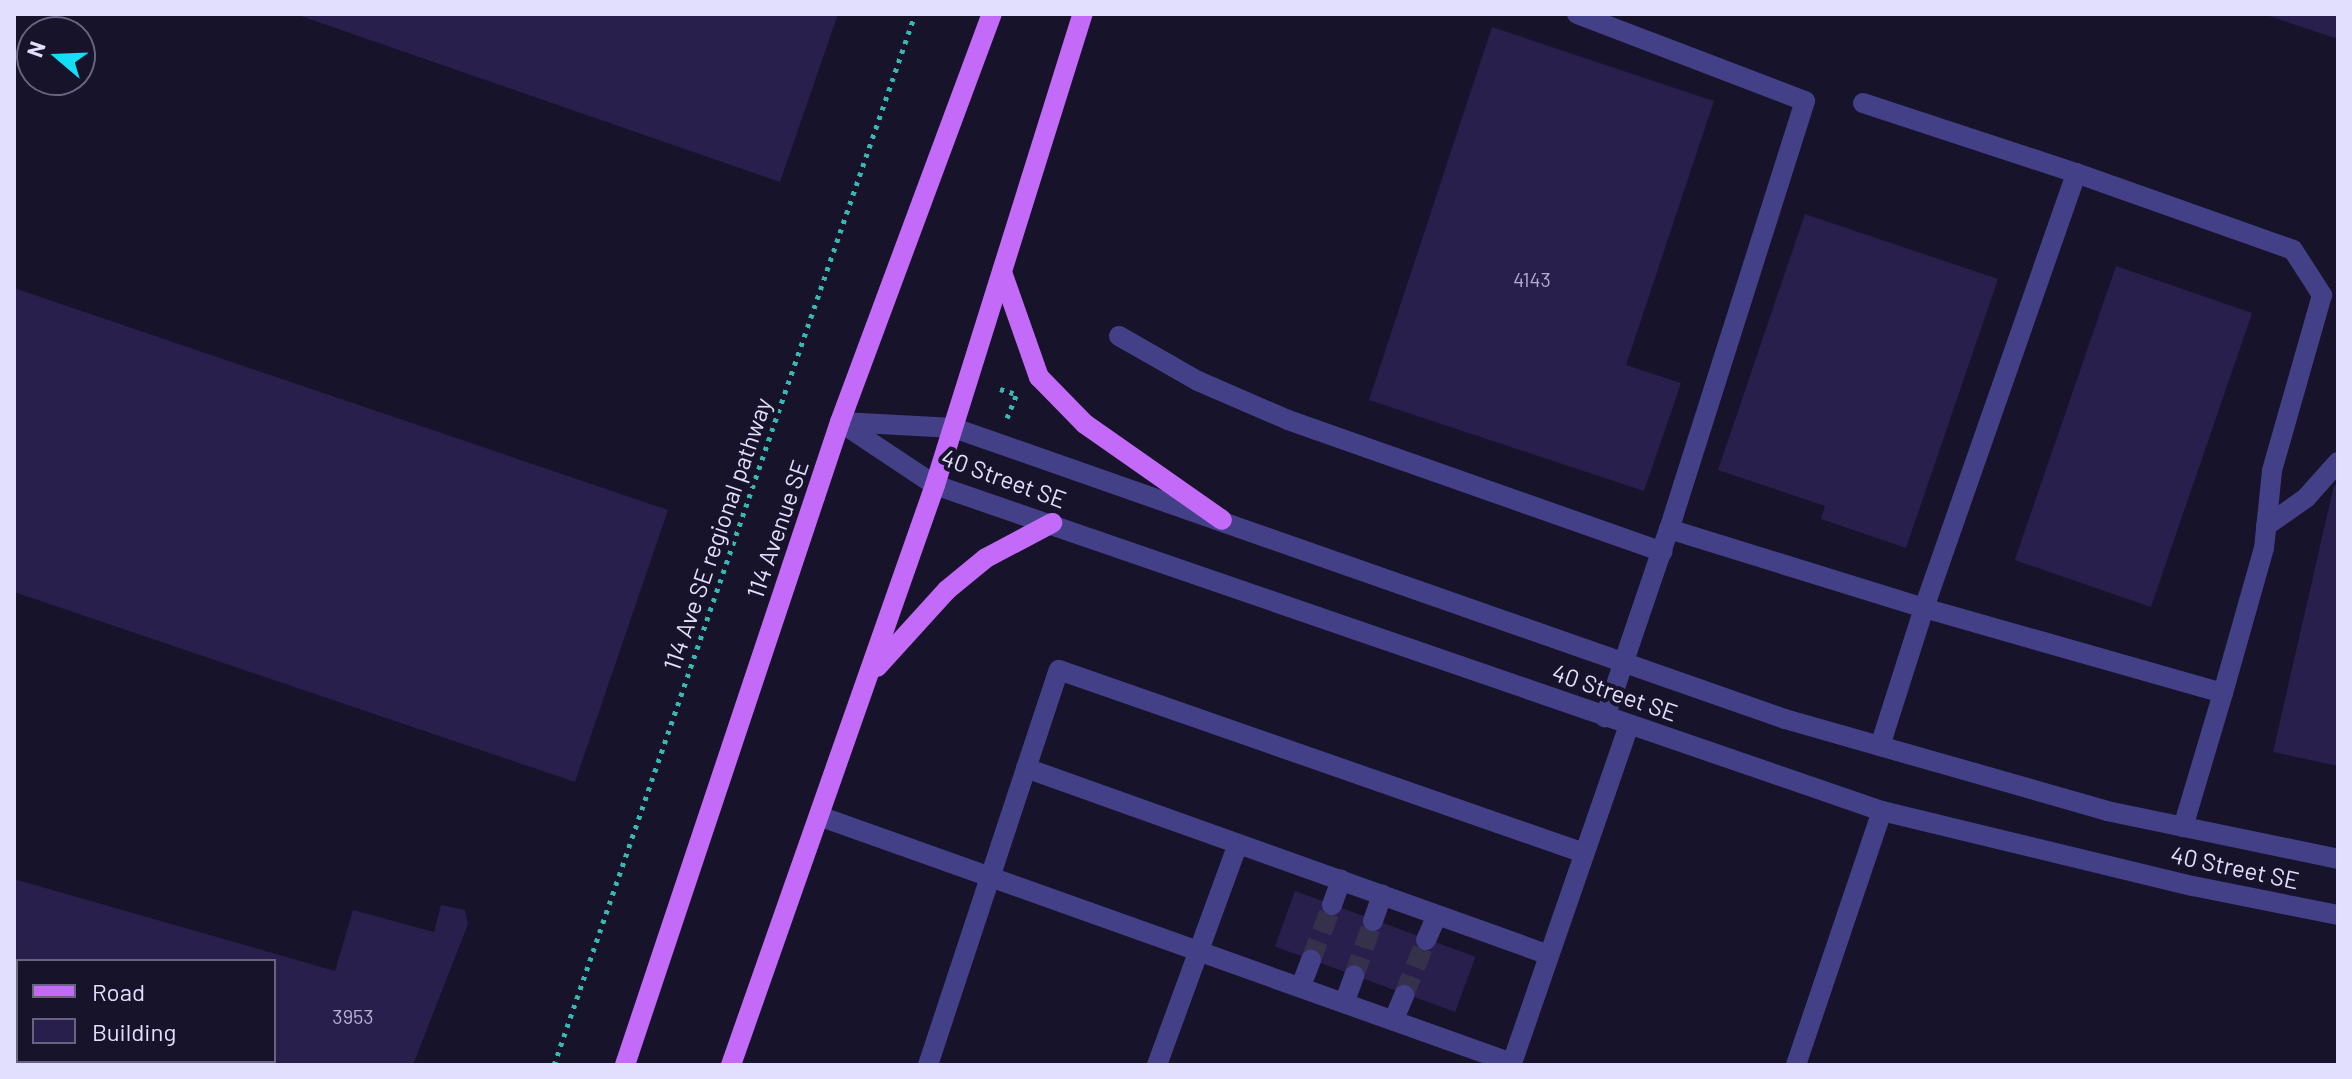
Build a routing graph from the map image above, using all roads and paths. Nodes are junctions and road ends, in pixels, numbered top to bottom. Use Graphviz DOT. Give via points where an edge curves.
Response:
graph roads {
  1 [pos="915,14"];
  2 [pos="992,14"];
  3 [pos="1083,14"];
  4 [pos="1577,14"];
  5 [pos="1863,103"];
  6 [pos="2076,173"];
  7 [pos="1003,275"];
  8 [pos="1119,336"];
  9 [pos="1000,389"];
  10 [pos="1007,418"];
  11 [pos="840,422"];
  12 [pos="954,428"];
  13 [pos="2338,462"];
  14 [pos="935,485"];
  15 [pos="1222,520"];
  16 [pos="1052,523"];
  17 [pos="2266,526"];
  18 [pos="1669,529"];
  19 [pos="1662,552"];
  20 [pos="1924,608"];
  21 [pos="1624,662"];
  22 [pos="871,673"];
  23 [pos="2223,693"];
  24 [pos="1605,717"];
  25 [pos="1629,725"];
  26 [pos="1880,746"];
  27 [pos="1026,768"];
  28 [pos="1882,811"];
  29 [pos="819,816"];
  30 [pos="2183,827"];
  31 [pos="1238,844"];
  32 [pos="1584,853"];
  33 [pos="2338,859"];
  34 [pos="989,877"];
  35 [pos="1341,880"];
  36 [pos="1382,895"];
  37 [pos="1332,905"];
  38 [pos="1437,915"];
  39 [pos="2338,915"];
  40 [pos="1373,921"];
  41 [pos="1426,940"];
  42 [pos="1201,951"];
  43 [pos="1549,955"];
  44 [pos="1311,960"];
  45 [pos="1354,976"];
  46 [pos="1301,986"];
  47 [pos="1404,995"];
  48 [pos="1345,1001"];
  49 [pos="1394,1019"];
  50 [pos="1794,1064"];
  51 [pos="554,1065"];
  52 [pos="625,1065"];
  53 [pos="731,1065"];
  54 [pos="928,1065"];
  55 [pos="1157,1065"];
  1 -- 51 [label="path, 114 Ave SE regional pathway"];
  2 -- 11 [label="main road, 114 Avenue SE"];
  3 -- 7 [label="main road"];
  4 -- 18 [label="street" via="1805,101"];
  5 -- 6 [label="street"];
  6 -- 17 [label="street" via="2293,250 2322,295 2272,471"];
  6 -- 20 [label="street"];
  7 -- 12 [label="main road"];
  7 -- 15 [label="main road" via="1039,377 1085,424"];
  8 -- 19 [label="street" via="1198,381 1288,420"];
  9 -- 10 [label="path" via="1015,394"];
  11 -- 12 [label="street, 40 Street SE"];
  11 -- 14 [label="street, 40 Street SE"];
  11 -- 52 [label="main road, 114 Avenue SE"];
  12 -- 14 [label="main road"];
  12 -- 15 [label="street, 40 Street SE"];
  13 -- 17 [label="street" via="2306,498"];
  14 -- 16 [label="street, 40 Street SE"];
  14 -- 22 [label="main road"];
  15 -- 21 [label="street, 40 Street SE"];
  16 -- 22 [label="main road" via="986,558 947,590"];
  16 -- 24 [label="street, 40 Street SE"];
  17 -- 23 [label="street"];
  18 -- 19 [label="street"];
  18 -- 20 [label="street"];
  19 -- 21 [label="street"];
  20 -- 23 [label="street"];
  20 -- 26 [label="street"];
  21 -- 24 [label="street"];
  21 -- 26 [label="street, 40 Street SE"];
  22 -- 29 [label="main road"];
  23 -- 30 [label="street"];
  24 -- 25 [label="street, 40 Street SE"];
  25 -- 28 [label="street, 40 Street SE"];
  25 -- 32 [label="street"];
  26 -- 30 [label="street, 40 Street SE" via="2107,811"];
  27 -- 31 [label="street"];
  27 -- 32 [label="street" via="1059,670"];
  27 -- 34 [label="street"];
  28 -- 39 [label="street, 40 Street SE"];
  28 -- 50 [label="street"];
  29 -- 34 [label="street"];
  29 -- 53 [label="main road"];
  30 -- 33 [label="street, 40 Street SE"];
  31 -- 35 [label="street"];
  31 -- 42 [label="street"];
  32 -- 43 [label="street"];
  34 -- 42 [label="street"];
  34 -- 54 [label="street"];
  35 -- 36 [label="street"];
  35 -- 37 [label="street"];
  36 -- 38 [label="street"];
  36 -- 40 [label="street"];
  38 -- 41 [label="street"];
  38 -- 43 [label="street"];
  42 -- 46 [label="street"];
  42 -- 55 [label="street"];
  43 -- 49 [label="street" via="1512,1063"];
  44 -- 46 [label="street"];
  45 -- 48 [label="street"];
  46 -- 48 [label="street"];
  47 -- 49 [label="street"];
  48 -- 49 [label="street"];
}
